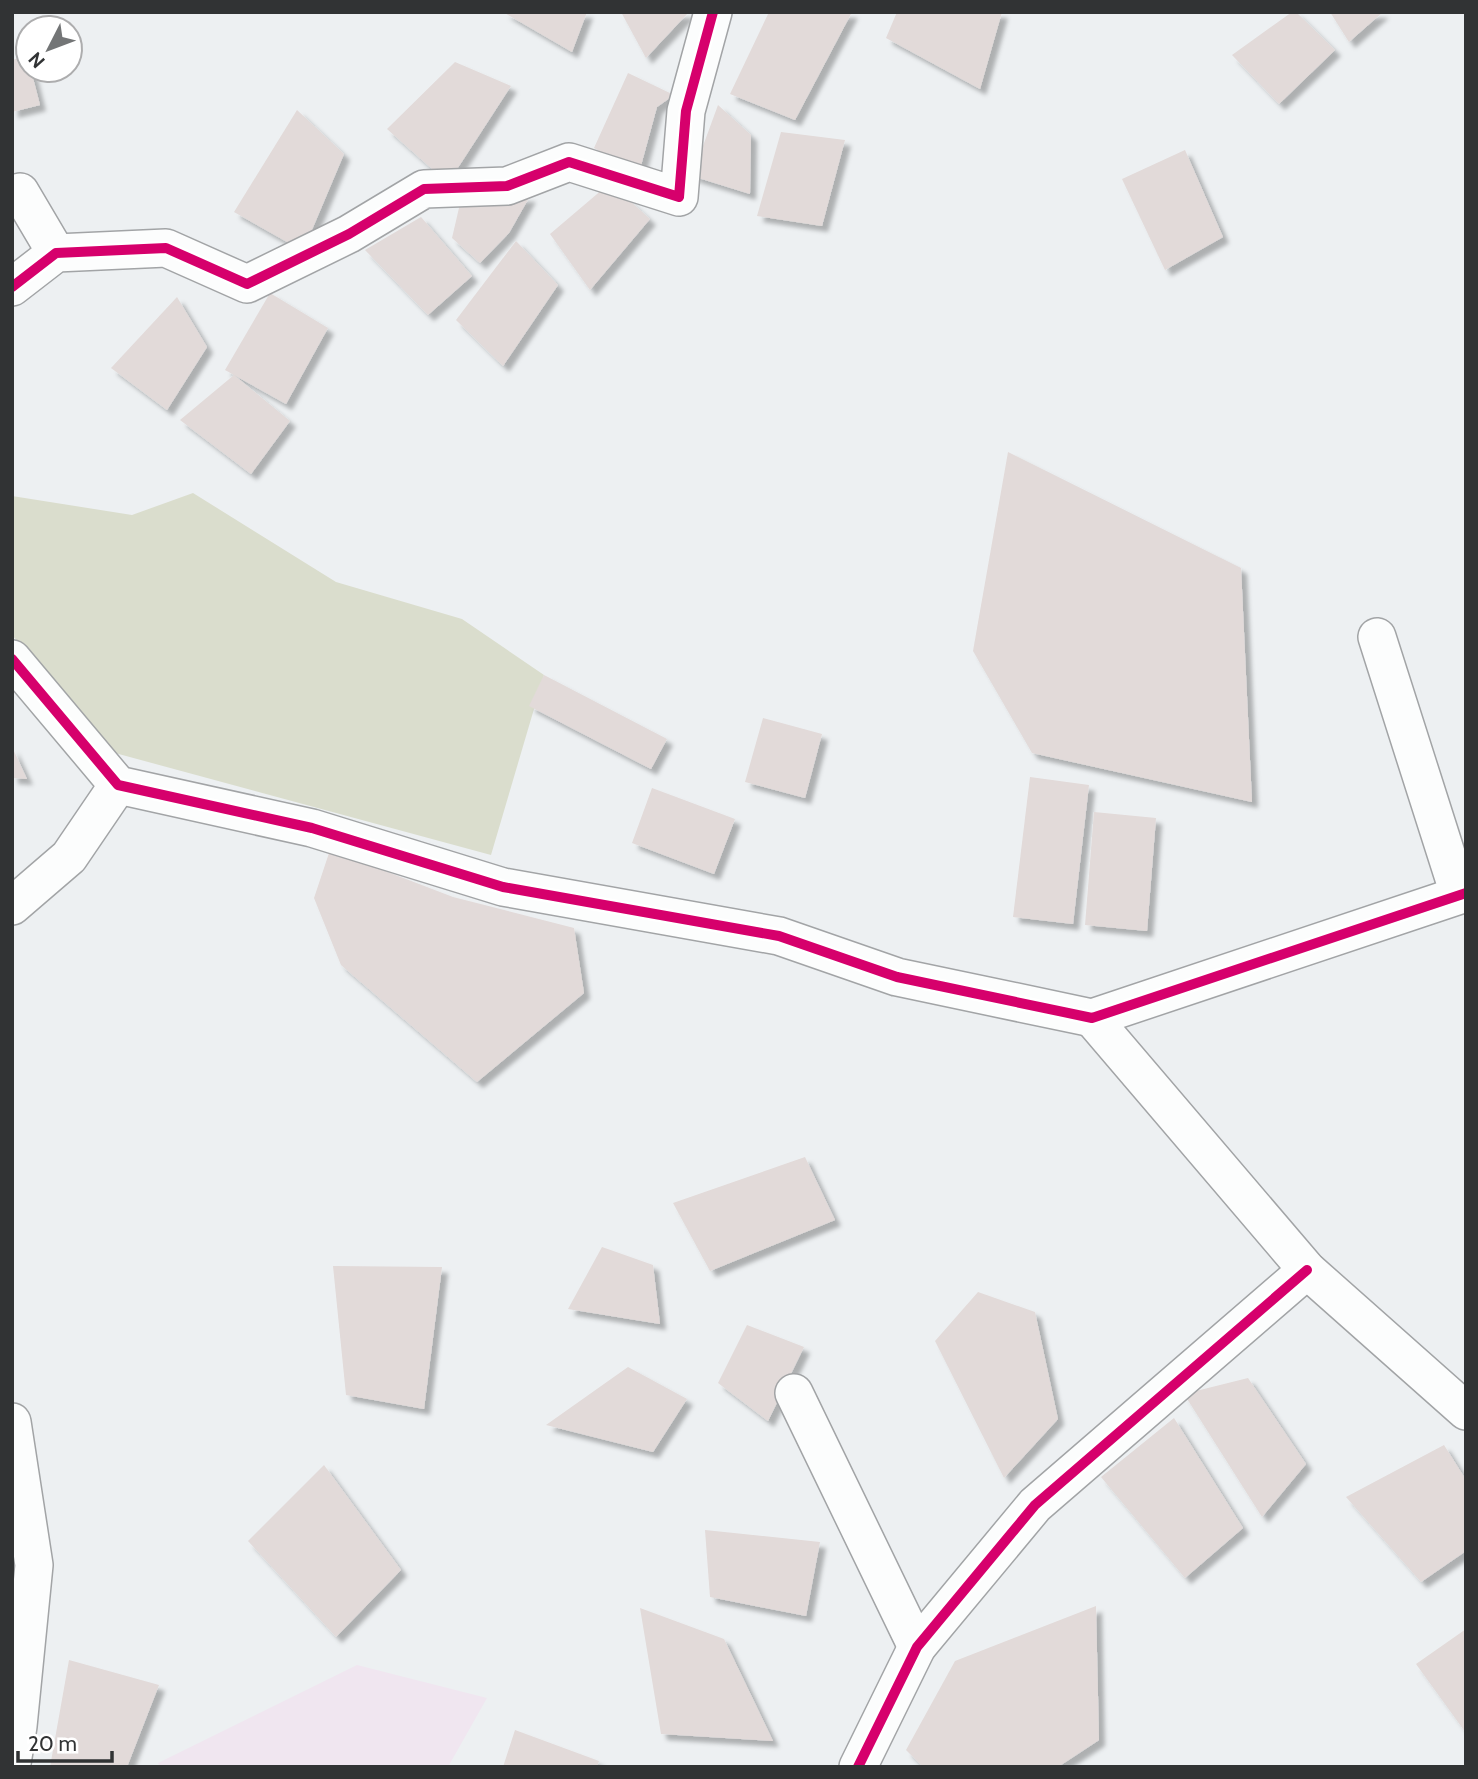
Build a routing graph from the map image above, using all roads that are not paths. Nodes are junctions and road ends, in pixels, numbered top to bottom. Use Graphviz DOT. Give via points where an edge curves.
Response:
graph roads {
  1 [pos="713,12"];
  2 [pos="20,192"];
  3 [pos="56,253"];
  4 [pos="12,287"];
  5 [pos="1377,637"];
  6 [pos="12,659"];
  7 [pos="118,785"];
  8 [pos="1462,893"];
  9 [pos="12,906"];
  10 [pos="1091,1018"];
  11 [pos="1307,1270"];
  12 [pos="794,1393"];
  13 [pos="1466,1411"];
  14 [pos="12,1422"];
  15 [pos="917,1647"];
  16 [pos="12,1763"];
  17 [pos="858,1767"];
  1 -- 3 [label="street" via="686,111 679,197 569,162 508,186 424,189 349,234 247,285 166,248"];
  2 -- 3 [label="street"];
  3 -- 4 [label="street"];
  5 -- 8 [label="street"];
  6 -- 7 [label="street"];
  7 -- 9 [label="street" via="69,857"];
  7 -- 10 [label="street" via="312,828 503,887 779,936 897,977"];
  8 -- 10 [label="street"];
  10 -- 11 [label="street"];
  11 -- 13 [label="street"];
  11 -- 15 [label="street" via="1035,1505"];
  12 -- 15 [label="street"];
  14 -- 16 [label="street" via="34,1565"];
  15 -- 17 [label="street"];
}
